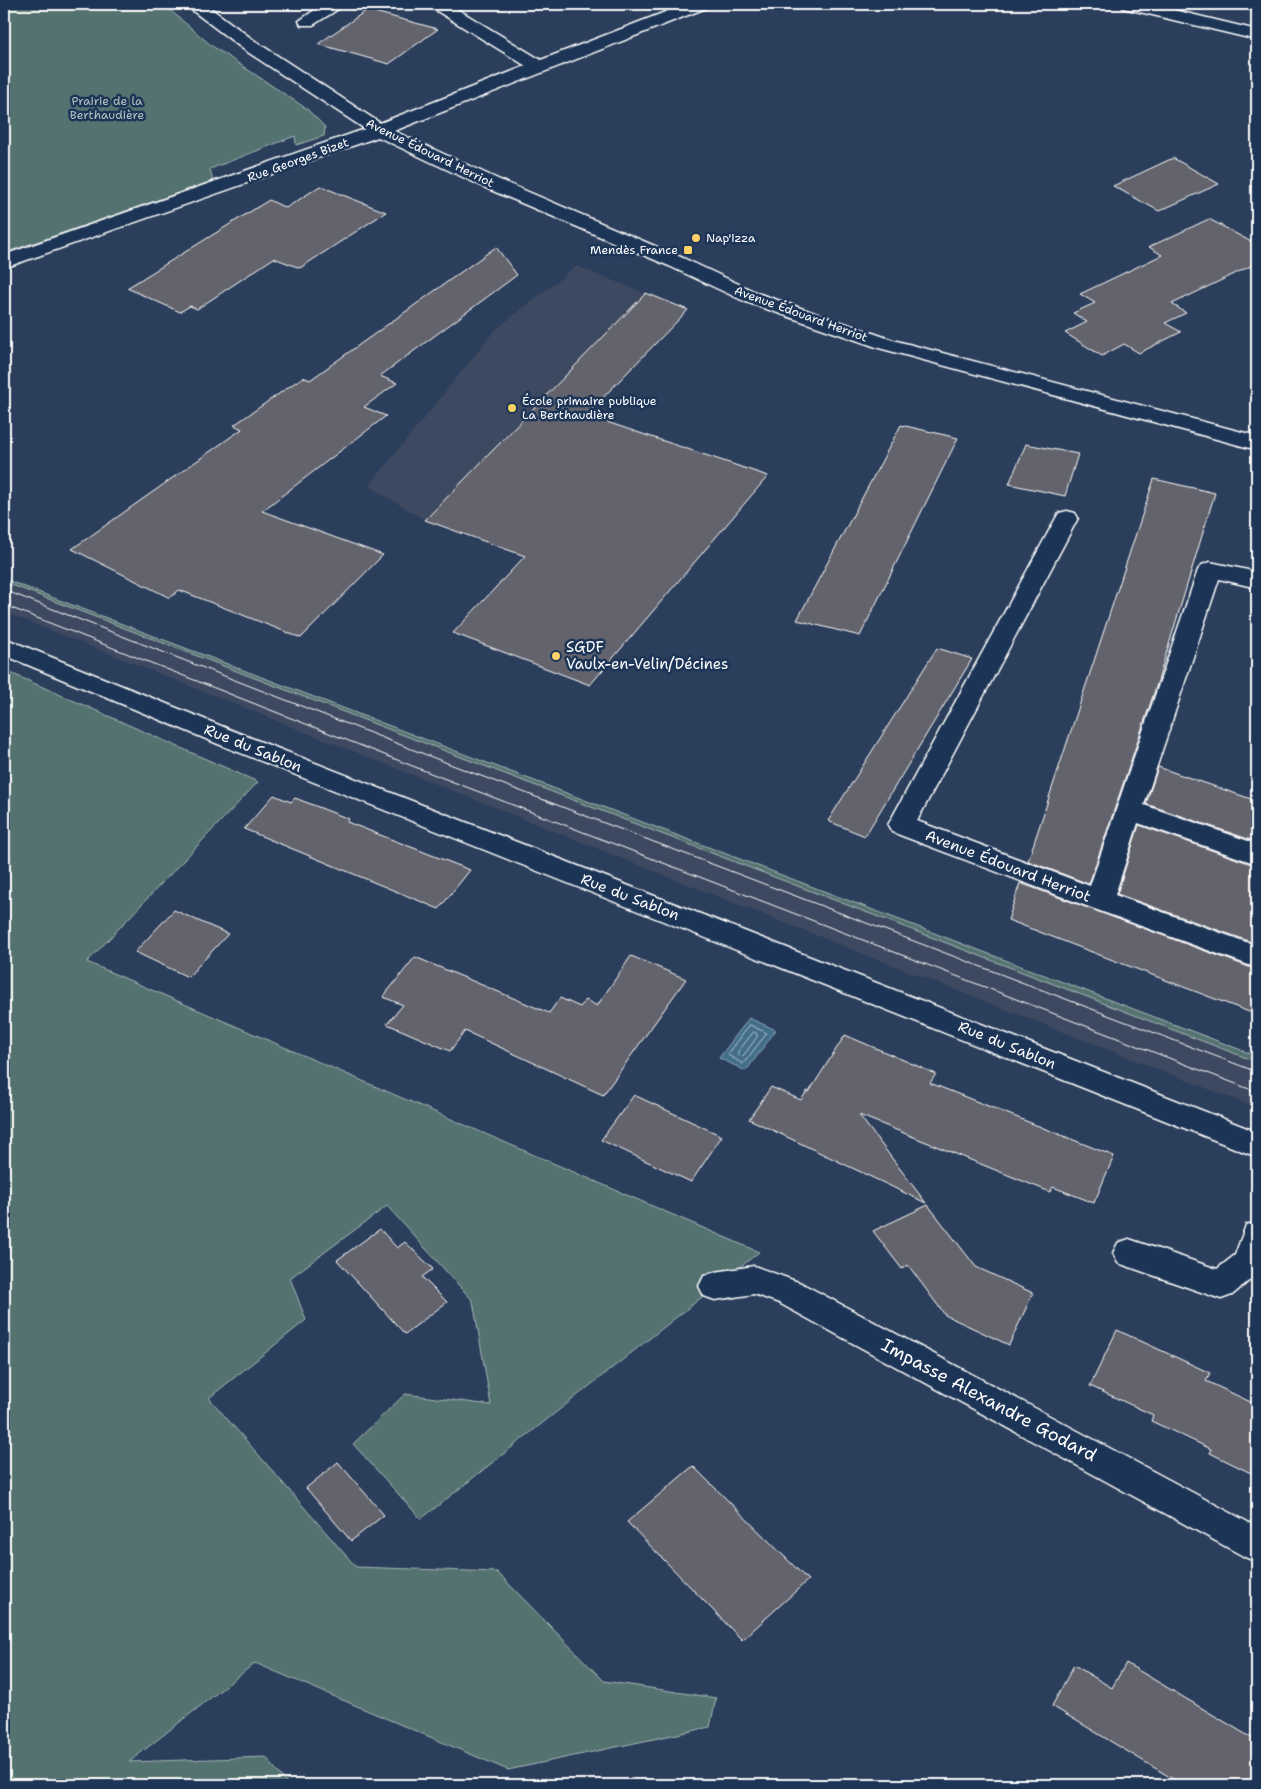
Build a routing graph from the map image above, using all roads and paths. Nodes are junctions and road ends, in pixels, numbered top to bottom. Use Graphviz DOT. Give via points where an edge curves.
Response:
graph roads {
  1 [pos="195,4"];
  2 [pos="334,4"];
  3 [pos="438,4"];
  4 [pos="700,4"];
  5 [pos="1129,4"];
  6 [pos="307,22"];
  7 [pos="1257,35"];
  8 [pos="539,68"];
  9 [pos="378,130"];
  10 [pos="4,262"];
  11 [pos="1257,443"];
  12 [pos="1067,518"];
  13 [pos="1257,580"];
  14 [pos="4,646"];
  15 [pos="1130,810"];
  16 [pos="1257,854"];
  17 [pos="1099,900"];
  18 [pos="1257,957"];
  19 [pos="1257,1145"];
  20 [pos="1257,1235"];
  21 [pos="1129,1253"];
  22 [pos="715,1286"];
  23 [pos="1257,1545"];
  1 -- 9 [label="street, Avenue Édouard Herriot" via="249,45"];
  2 -- 6 [label="street"];
  3 -- 8 [label="street"];
  4 -- 8 [label="street, Rue Georges Bizet"];
  5 -- 7 [label="street"];
  8 -- 9 [label="street, Rue Georges Bizet"];
  9 -- 10 [label="street, Rue Georges Bizet"];
  9 -- 11 [label="street, Avenue Édouard Herriot" via="547,208 784,310 896,346"];
  12 -- 17 [label="street, Avenue Édouard Herriot" via="901,825"];
  13 -- 15 [label="street, Avenue Édouard Herriot" via="1210,570"];
  14 -- 19 [label="street, Rue du Sablon" via="245,745"];
  15 -- 16 [label="street"];
  15 -- 17 [label="street, Avenue Édouard Herriot"];
  17 -- 18 [label="street"];
  20 -- 21 [label="street" via="1248,1263 1221,1285"];
  22 -- 23 [label="street, Impasse Alexandre Godard" via="754,1280 790,1293"];
}
